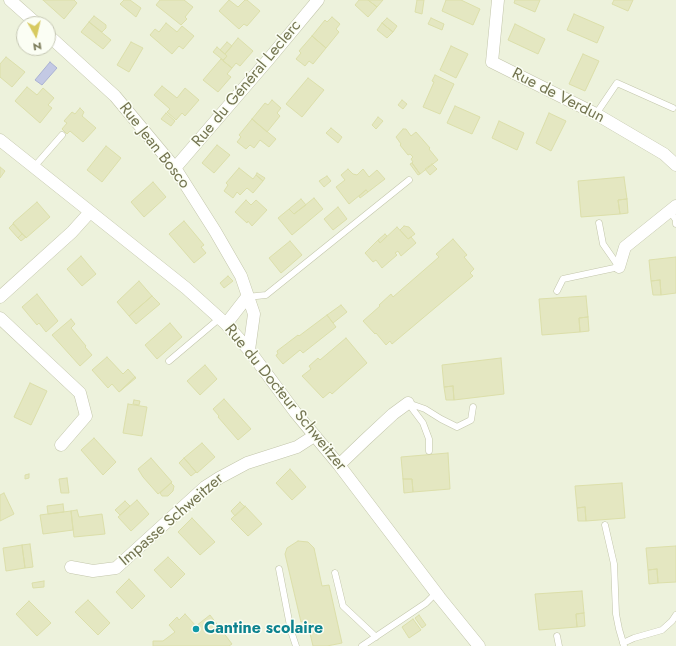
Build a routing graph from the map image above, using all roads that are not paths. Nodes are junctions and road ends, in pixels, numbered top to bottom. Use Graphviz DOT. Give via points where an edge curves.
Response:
graph roads {
  1 [pos="318,0"];
  2 [pos="498,0"];
  3 [pos="16,2"];
  4 [pos="29,16"];
  5 [pos="56,42"];
  6 [pos="673,108"];
  7 [pos="596,114"];
  8 [pos="62,135"];
  9 [pos="0,140"];
  10 [pos="676,164"];
  11 [pos="34,167"];
  12 [pos="175,168"];
  13 [pos="408,180"];
  14 [pos="673,208"];
  15 [pos="90,212"];
  16 [pos="600,223"];
  17 [pos="676,224"];
  18 [pos="619,267"];
  19 [pos="557,291"];
  20 [pos="0,296"];
  21 [pos="247,297"];
  22 [pos="0,318"];
  23 [pos="223,320"];
  24 [pos="249,350"];
  25 [pos="169,361"];
  26 [pos="408,403"];
  27 [pos="473,406"];
  28 [pos="314,436"];
  29 [pos="61,446"];
  30 [pos="430,451"];
  31 [pos="339,465"];
  32 [pos="605,525"];
  33 [pos="71,567"];
  34 [pos="279,569"];
  35 [pos="335,573"];
  36 [pos="436,593"];
  37 [pos="676,615"];
  38 [pos="557,636"];
  39 [pos="376,637"];
  40 [pos="624,645"];
  41 [pos="296,646"];
  42 [pos="362,646"];
  43 [pos="480,646"];
  44 [pos="560,646"];
  1 -- 12 [label="street, Rue du Général Leclerc"];
  2 -- 7 [label="street, Rue de Verdun" via="492,62"];
  3 -- 4 [label="street"];
  5 -- 12 [label="street, Rue Jean Bosco" via="115,96"];
  6 -- 7 [label="lane" via="617,83"];
  7 -- 10 [label="street, Rue de Verdun" via="664,154"];
  8 -- 11 [label="lane"];
  9 -- 11 [label="street, Rue du Docteur Schweitzer"];
  11 -- 15 [label="street, Rue du Docteur Schweitzer"];
  12 -- 21 [label="street, Rue Jean Bosco" via="241,276"];
  13 -- 21 [label="lane" via="266,295"];
  14 -- 17 [label="lane"];
  14 -- 18 [label="street" via="625,247"];
  15 -- 20 [label="street" via="72,232"];
  15 -- 23 [label="street, Rue du Docteur Schweitzer"];
  16 -- 18 [label="lane" via="602,244"];
  18 -- 19 [label="lane" via="563,279"];
  21 -- 23 [label="street"];
  21 -- 24 [label="street, Rue Jean Bosco" via="254,314"];
  22 -- 29 [label="street" via="80,394 86,416"];
  23 -- 24 [label="street, Rue du Docteur Schweitzer"];
  23 -- 25 [label="lane"];
  24 -- 28 [label="street, Rue du Docteur Schweitzer"];
  26 -- 27 [label="lane" via="425,409 457,427 471,420"];
  26 -- 30 [label="lane" via="423,423"];
  26 -- 31 [label="street"];
  28 -- 31 [label="street, Rue du Docteur Schweitzer"];
  28 -- 33 [label="street, Impasse Schweitzer" via="296,447 247,463 219,478 116,568 94,571"];
  31 -- 36 [label="street, Rue du Docteur Schweitzer"];
  32 -- 40 [label="lane" via="614,564 616,614"];
  34 -- 41 [label="lane"];
  35 -- 39 [label="lane" via="343,606"];
  36 -- 39 [label="lane" via="426,603"];
  36 -- 43 [label="street, Rue du Docteur Schweitzer"];
  37 -- 40 [label="lane" via="662,630 634,638"];
  38 -- 44 [label="lane"];
  39 -- 42 [label="lane"];
}
